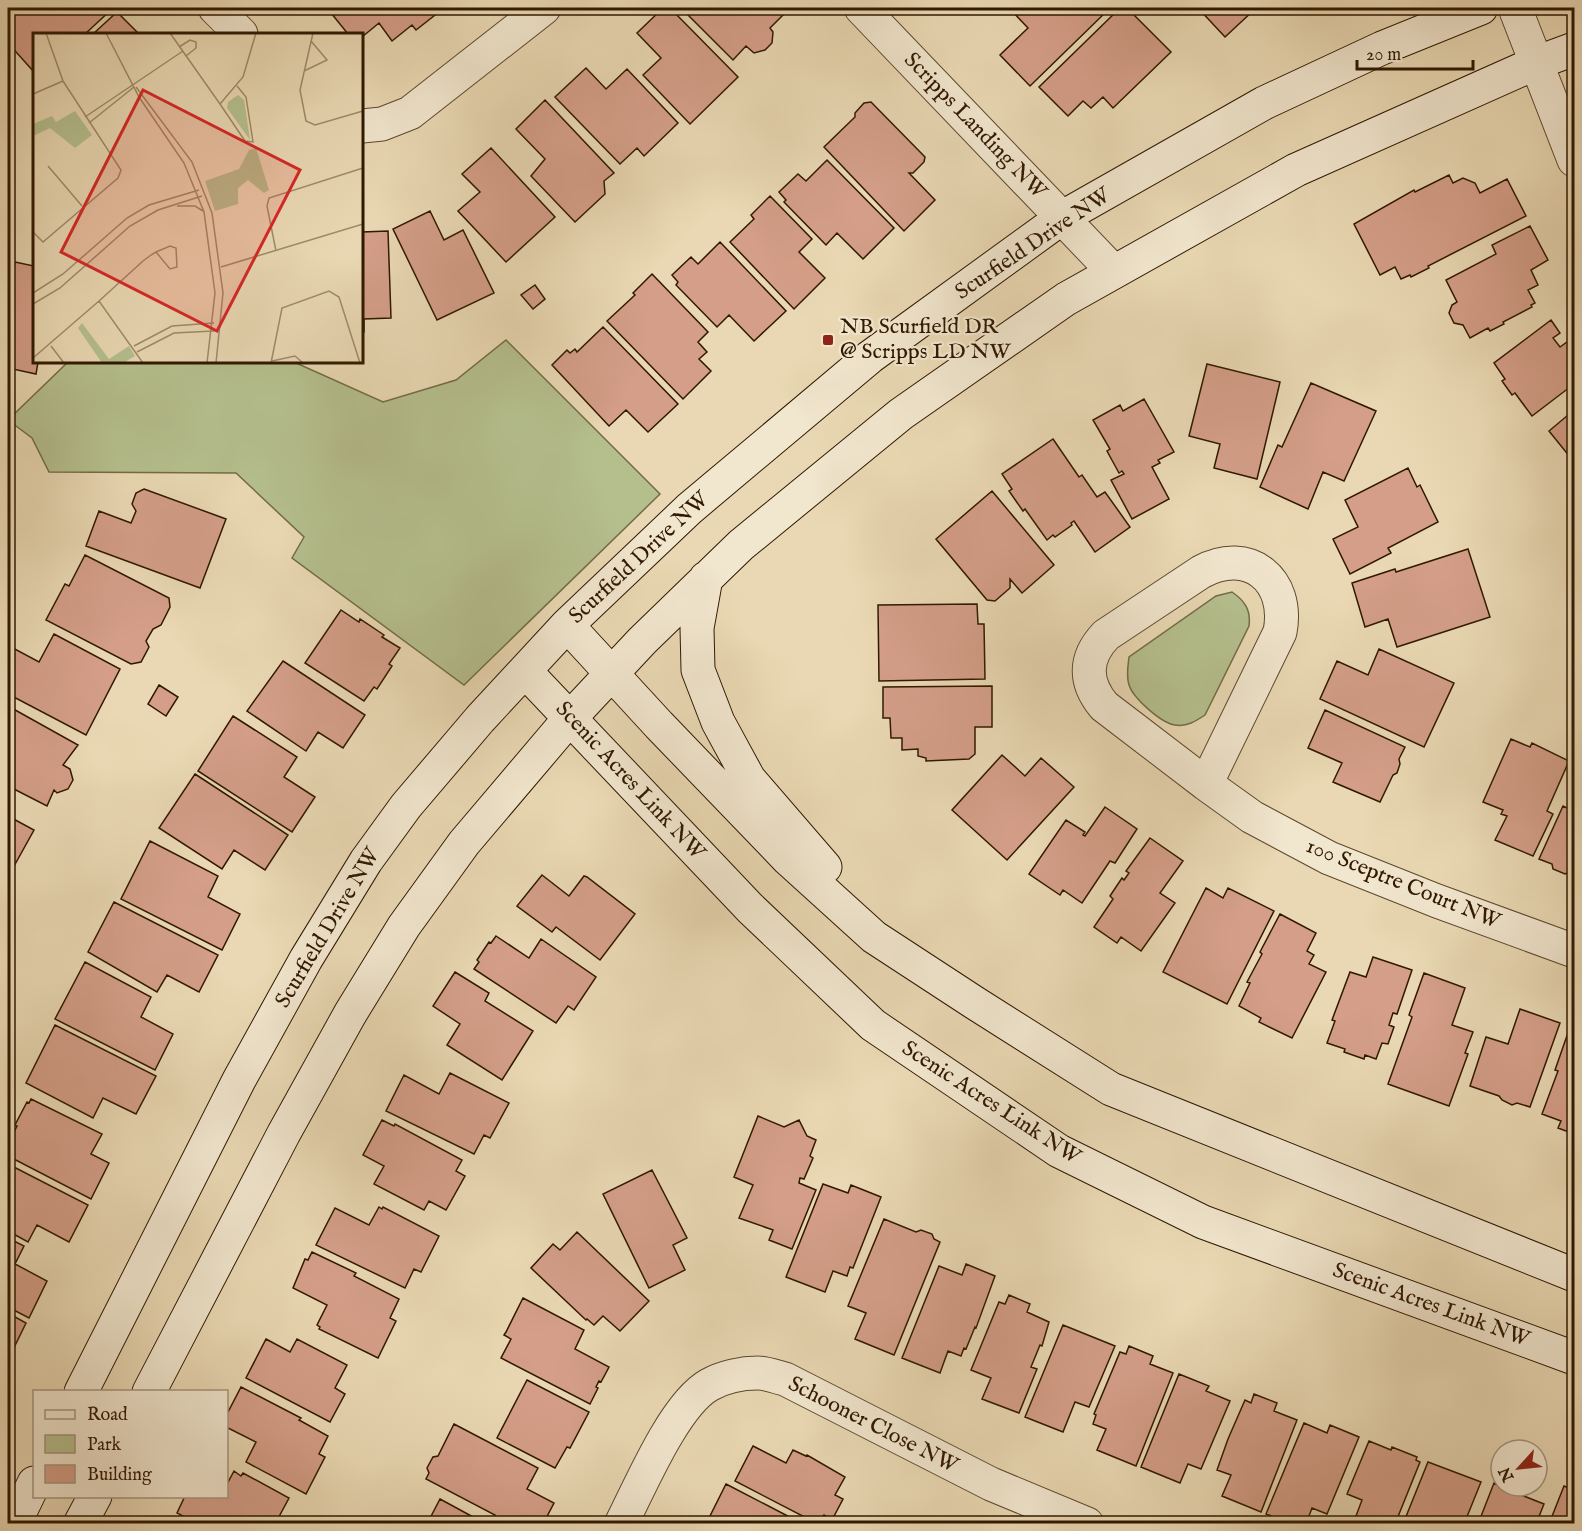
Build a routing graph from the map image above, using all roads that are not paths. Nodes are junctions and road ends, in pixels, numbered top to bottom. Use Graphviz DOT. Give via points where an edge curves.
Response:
graph roads {
  1 [pos="215,8"];
  2 [pos="544,8"];
  3 [pos="861,8"];
  4 [pos="1481,8"];
  5 [pos="1515,8"];
  6 [pos="240,33"];
  7 [pos="1575,49"];
  8 [pos="1536,63"];
  9 [pos="363,126"];
  10 [pos="1575,160"];
  11 [pos="1063,218"];
  12 [pos="1113,271"];
  13 [pos="706,578"];
  14 [pos="567,625"];
  15 [pos="525,670"];
  16 [pos="612,672"];
  17 [pos="570,718"];
  18 [pos="1206,784"];
  19 [pos="874,937"];
  20 [pos="1575,951"];
  21 [pos="1575,1275"];
  22 [pos="1575,1358"];
  23 [pos="82,1390"];
  24 [pos="150,1390"];
  25 [pos="33,1485"];
  26 [pos="94,1498"];
  27 [pos="17,1524"];
  28 [pos="81,1524"];
  29 [pos="621,1524"];
  30 [pos="1087,1524"];
  1 -- 6 [label="street"];
  2 -- 9 [label="street" via="411,113 382,124"];
  3 -- 11 [label="street, Scripps Landing NW"];
  4 -- 11 [label="street, Scurfield Drive NW" via="1382,48 1264,103"];
  5 -- 8 [label="street"];
  7 -- 8 [label="street"];
  8 -- 10 [label="street"];
  8 -- 12 [label="street" via="1296,170"];
  11 -- 12 [label="street, Scripps Landing NW"];
  11 -- 14 [label="street, Scurfield Drive NW" via="870,357 689,509"];
  12 -- 13 [label="street" via="1066,299 901,414"];
  13 -- 16 [label="street"];
  13 -- 19 [label="street" via="697,628 699,670 718,722 749,779 827,869"];
  14 -- 15 [label="street, Scurfield Drive NW"];
  14 -- 16 [label="street"];
  15 -- 17 [label="street, Scenic Acres Link NW"];
  15 -- 23 [label="street, Scurfield Drive NW" via="406,806 324,929 238,1080"];
  16 -- 17 [label="street"];
  16 -- 19 [label="street" via="788,859"];
  17 -- 22 [label="street, Scenic Acres Link NW" via="750,908 873,1025 1059,1151 1203,1222"];
  17 -- 24 [label="street" via="464,843 404,926 290,1123"];
  18 -- 18 [label="street, 100 Sceptre Court NW" via="1280,632 1283,617 1275,587 1253,567 1240,563 1226,562 1207,568 1106,635 1097,644 1089,668 1095,696 1104,706"];
  18 -- 20 [label="street, 100 Sceptre Court NW" via="1252,817 1329,858"];
  19 -- 21 [label="street" via="1111,1089"];
  25 -- 27 [label="street"];
  26 -- 28 [label="street"];
  29 -- 30 [label="street, Schooner Close NW" via="670,1428 685,1407 708,1385 732,1376 759,1373 785,1379 991,1484"];
}
